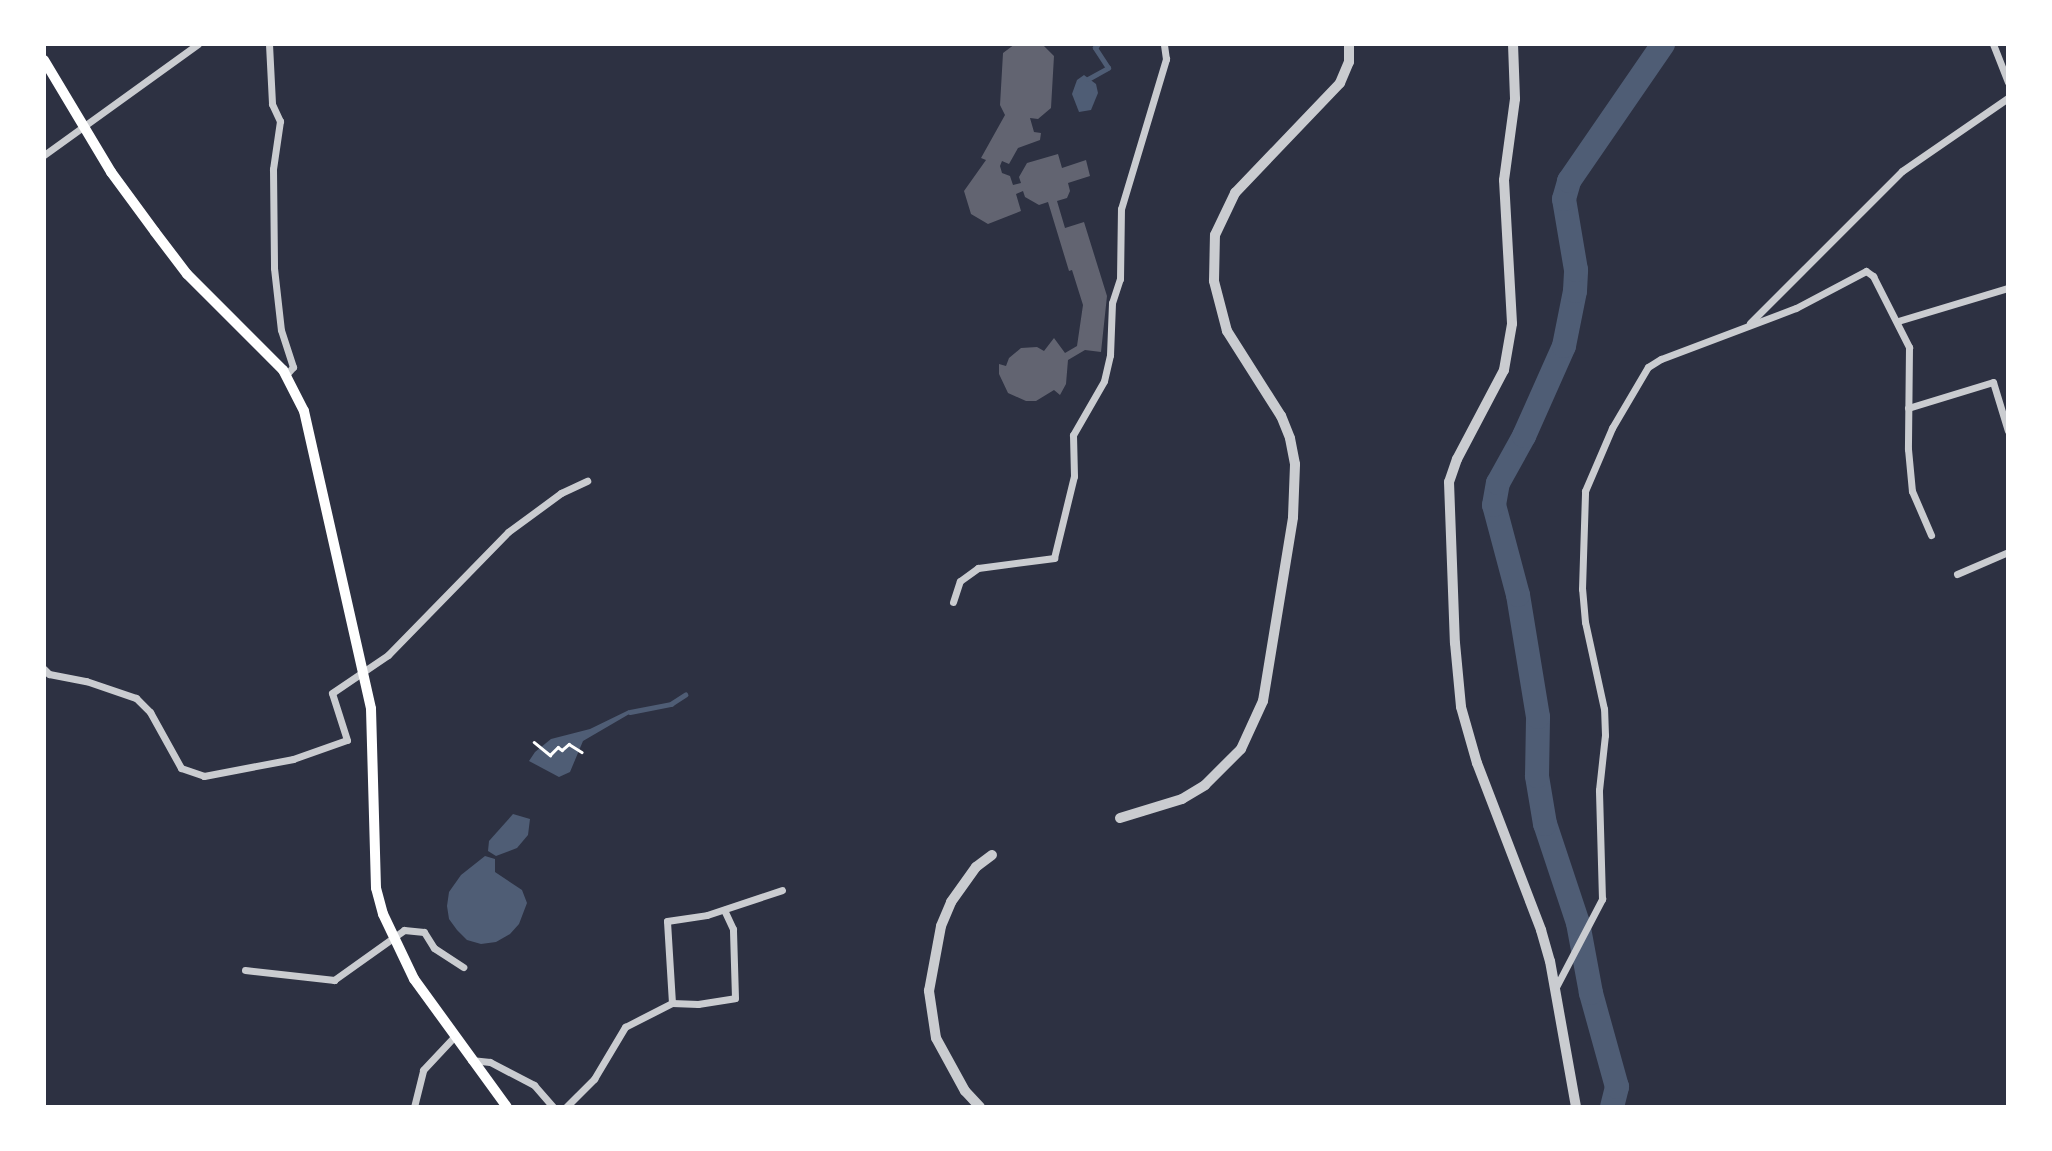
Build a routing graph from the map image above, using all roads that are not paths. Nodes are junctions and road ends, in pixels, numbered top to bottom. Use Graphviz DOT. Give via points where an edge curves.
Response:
graph roads {
  1 [pos="198,44"];
  2 [pos="269,44"];
  3 [pos="1164,44"];
  4 [pos="1349,44"];
  5 [pos="1513,44"];
  6 [pos="1993,44"];
  7 [pos="44,60"];
  8 [pos="2008,82"];
  9 [pos="2008,99"];
  10 [pos="82,125"];
  11 [pos="44,155"];
  12 [pos="2008,288"];
  13 [pos="1898,321"];
  14 [pos="1747,326"];
  15 [pos="286,375"];
  16 [pos="1908,408"];
  17 [pos="2008,431"];
  18 [pos="587,481"];
  19 [pos="1931,535"];
  20 [pos="2008,552"];
  21 [pos="1957,574"];
  22 [pos="953,602"];
  23 [pos="44,669"];
  24 [pos="365,672"];
  25 [pos="1120,818"];
  26 [pos="992,855"];
  27 [pos="782,890"];
  28 [pos="724,910"];
  29 [pos="392,939"];
  30 [pos="463,967"];
  31 [pos="244,970"];
  32 [pos="1555,990"];
  33 [pos="672,1003"];
  34 [pos="454,1037"];
  35 [pos="471,1060"];
  36 [pos="414,1107"];
  37 [pos="506,1107"];
  38 [pos="553,1107"];
  39 [pos="566,1107"];
  40 [pos="980,1107"];
  41 [pos="1576,1107"];
  1 -- 10 [label="street"];
  2 -- 15 [label="street" via="272,104 280,121 273,169 272,247 281,330 293,367"];
  3 -- 22 [label="street" via="1166,59 1121,209 1120,279 1112,303 1110,355 1104,381 1073,435 1074,475 1054,558 978,568 960,581"];
  4 -- 25 [label="street" via="1349,62 1340,83 1235,193 1215,235 1214,281 1227,331 1281,416 1295,464 1293,517 1263,701 1241,749 1205,785 1182,799"];
  5 -- 32 [label="street" via="1515,99 1504,180 1512,324 1504,370 1449,482 1449,510 1461,707 1477,763 1541,930"];
  6 -- 8 [label="street"];
  7 -- 10 [label="main road"];
  9 -- 14 [label="street" via="1902,171"];
  10 -- 11 [label="street"];
  10 -- 15 [label="main road" via="187,274"];
  12 -- 13 [label="street"];
  13 -- 14 [label="street" via="1866,271 1796,308"];
  13 -- 16 [label="street" via="1909,348"];
  14 -- 32 [label="street" via="1648,367 1612,428 1585,491 1582,589 1604,709 1599,790 1602,899"];
  15 -- 24 [label="main road" via="304,411"];
  16 -- 17 [label="street" via="1993,382"];
  16 -- 19 [label="street" via="1912,491"];
  18 -- 24 [label="street" via="561,493 508,532 426,618"];
  20 -- 21 [label="street"];
  23 -- 24 [label="street" via="136,698 150,712 181,768 204,776 293,759 347,740 332,693"];
  24 -- 29 [label="main road" via="371,709 376,888"];
  26 -- 40 [label="street" via="976,867 951,902 941,926 929,991 936,1038 965,1091"];
  27 -- 28 [label="street"];
  28 -- 33 [label="street" via="667,921"];
  28 -- 33 [label="street" via="733,929 735,998"];
  29 -- 30 [label="street" via="404,930 424,932 434,948"];
  29 -- 31 [label="street" via="334,980"];
  29 -- 34 [label="main road"];
  32 -- 41 [label="street"];
  33 -- 39 [label="street" via="625,1027 594,1079"];
  34 -- 35 [label="main road"];
  34 -- 36 [label="street" via="423,1070"];
  35 -- 37 [label="main road"];
  35 -- 38 [label="street" via="490,1062 534,1085"];
}
